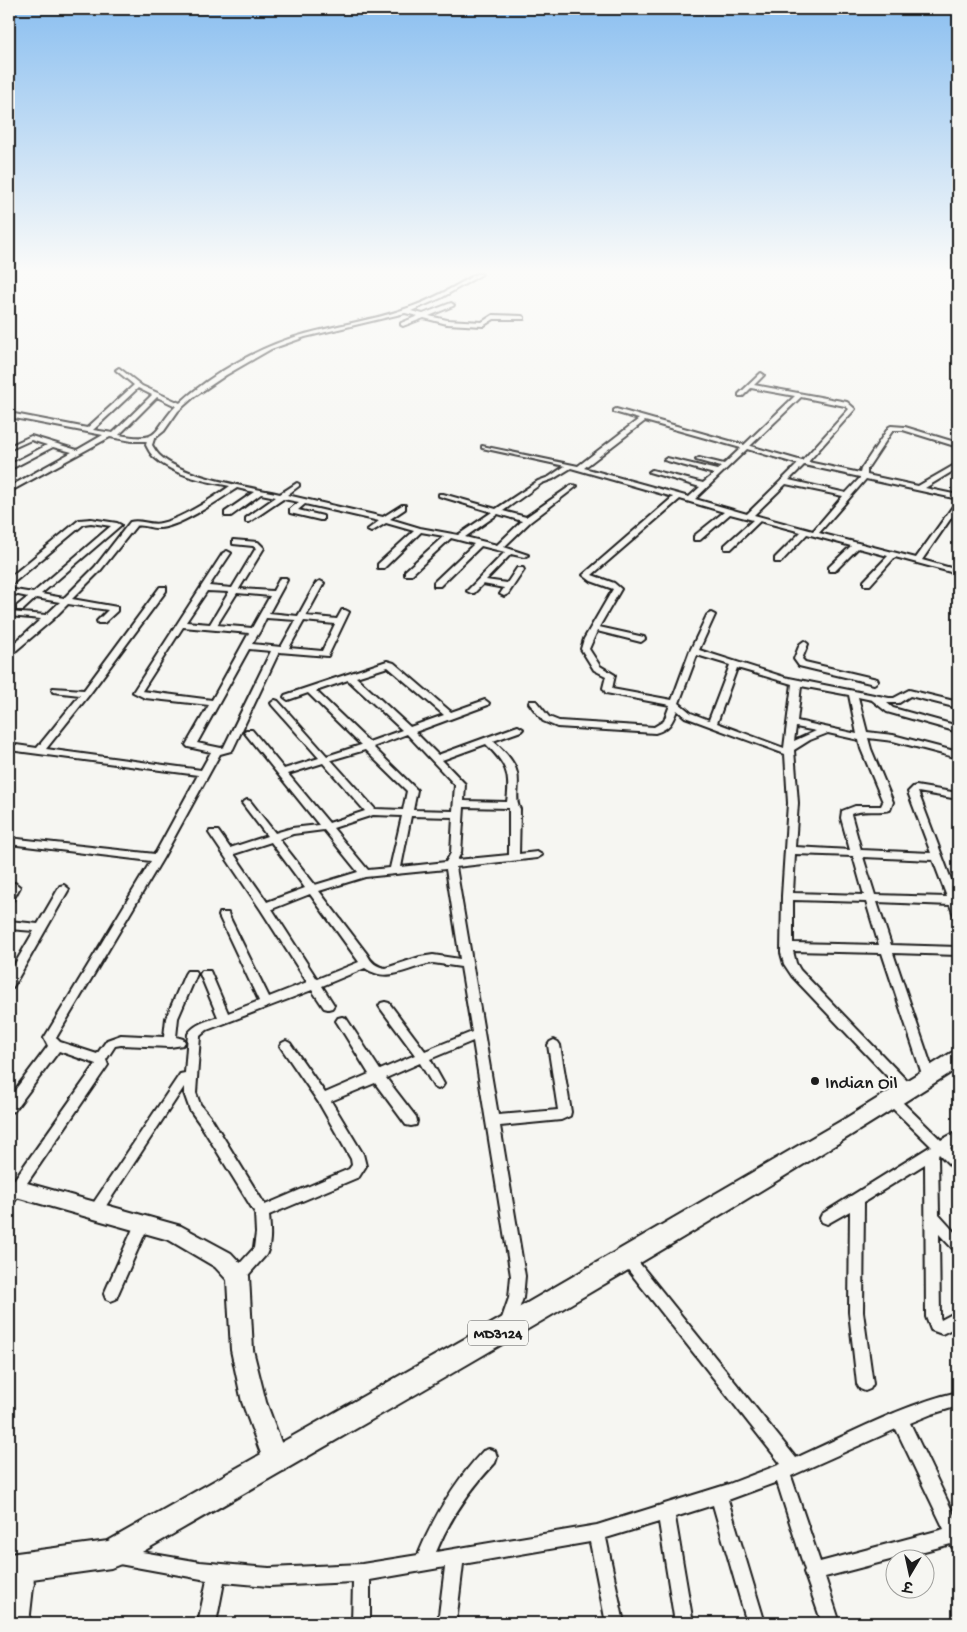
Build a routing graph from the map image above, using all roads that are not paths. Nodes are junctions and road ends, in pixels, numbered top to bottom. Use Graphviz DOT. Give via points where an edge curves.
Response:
graph roads {
  1 [pos="264,350"];
  2 [pos="118,370"];
  3 [pos="761,375"];
  4 [pos="137,386"];
  5 [pos="750,386"];
  6 [pos="156,394"];
  7 [pos="741,395"];
  8 [pos="800,395"];
  9 [pos="182,406"];
  10 [pos="616,411"];
  11 [pos="9,415"];
  12 [pos="644,419"];
  13 [pos="88,431"];
  14 [pos="111,436"];
  15 [pos="151,438"];
  16 [pos="53,444"];
  17 [pos="958,445"];
  18 [pos="484,447"];
  19 [pos="9,448"];
  20 [pos="746,448"];
  21 [pos="76,452"];
  22 [pos="667,460"];
  23 [pos="699,460"];
  24 [pos="803,463"];
  25 [pos="958,465"];
  26 [pos="570,466"];
  27 [pos="726,466"];
  28 [pos="9,468"];
  29 [pos="579,468"];
  30 [pos="652,472"];
  31 [pos="719,473"];
  32 [pos="863,478"];
  33 [pos="784,481"];
  34 [pos="235,486"];
  35 [pos="297,486"];
  36 [pos="574,486"];
  37 [pos="704,486"];
  38 [pos="9,490"];
  39 [pos="918,490"];
  40 [pos="260,491"];
  41 [pos="441,495"];
  42 [pos="848,495"];
  43 [pos="282,497"];
  44 [pos="678,497"];
  45 [pos="958,498"];
  46 [pos="690,500"];
  47 [pos="303,502"];
  48 [pos="958,503"];
  49 [pos="402,507"];
  50 [pos="333,508"];
  51 [pos="496,511"];
  52 [pos="729,511"];
  53 [pos="228,514"];
  54 [pos="749,516"];
  55 [pos="320,518"];
  56 [pos="758,519"];
  57 [pos="249,520"];
  58 [pos="385,520"];
  59 [pos="527,520"];
  60 [pos="312,525"];
  61 [pos="371,530"];
  62 [pos="419,530"];
  63 [pos="810,533"];
  64 [pos="450,535"];
  65 [pos="459,538"];
  66 [pos="697,538"];
  67 [pos="236,542"];
  68 [pos="479,543"];
  69 [pos="856,545"];
  70 [pos="728,547"];
  71 [pos="499,548"];
  72 [pos="510,551"];
  73 [pos="227,553"];
  74 [pos="524,555"];
  75 [pos="893,555"];
  76 [pos="778,560"];
  77 [pos="918,561"];
  78 [pos="382,566"];
  79 [pos="832,569"];
  80 [pos="520,570"];
  81 [pos="958,572"];
  82 [pos="408,573"];
  83 [pos="283,580"];
  84 [pos="481,581"];
  85 [pos="9,582"];
  86 [pos="320,583"];
  87 [pos="867,583"];
  88 [pos="437,584"];
  89 [pos="204,588"];
  90 [pos="163,589"];
  91 [pos="234,590"];
  92 [pos="9,591"];
  93 [pos="471,591"];
  94 [pos="275,594"];
  95 [pos="34,595"];
  96 [pos="66,601"];
  97 [pos="20,608"];
  98 [pos="345,612"];
  99 [pos="9,614"];
  100 [pos="264,615"];
  101 [pos="711,615"];
  102 [pos="49,618"];
  103 [pos="302,618"];
  104 [pos="101,621"];
  105 [pos="340,622"];
  106 [pos="181,624"];
  107 [pos="212,627"];
  108 [pos="594,628"];
  109 [pos="256,631"];
  110 [pos="641,639"];
  111 [pos="804,644"];
  112 [pos="246,646"];
  113 [pos="280,650"];
  114 [pos="694,651"];
  115 [pos="9,652"];
  116 [pos="734,664"];
  117 [pos="831,671"];
  118 [pos="350,677"];
  119 [pos="874,681"];
  120 [pos="797,682"];
  121 [pos="827,688"];
  122 [pos="56,690"];
  123 [pos="310,690"];
  124 [pos="86,694"];
  125 [pos="853,694"];
  126 [pos="288,697"];
  127 [pos="875,698"];
  128 [pos="216,702"];
  129 [pos="275,703"];
  130 [pos="485,703"];
  131 [pos="533,703"];
  132 [pos="674,703"];
  133 [pos="958,705"];
  134 [pos="449,715"];
  135 [pos="792,722"];
  136 [pos="712,724"];
  137 [pos="518,729"];
  138 [pos="958,729"];
  139 [pos="409,731"];
  140 [pos="829,731"];
  141 [pos="249,732"];
  142 [pos="862,736"];
  143 [pos="487,740"];
  144 [pos="367,746"];
  145 [pos="9,747"];
  146 [pos="217,750"];
  147 [pos="40,751"];
  148 [pos="790,751"];
  149 [pos="958,755"];
  150 [pos="326,759"];
  151 [pos="436,759"];
  152 [pos="204,773"];
  153 [pos="282,773"];
  154 [pos="958,796"];
  155 [pos="247,802"];
  156 [pos="512,805"];
  157 [pos="458,809"];
  158 [pos="408,811"];
  159 [pos="372,812"];
  160 [pos="326,827"];
  161 [pos="214,833"];
  162 [pos="274,836"];
  163 [pos="9,841"];
  164 [pos="790,850"];
  165 [pos="227,853"];
  166 [pos="856,853"];
  167 [pos="537,855"];
  168 [pos="937,857"];
  169 [pos="158,858"];
  170 [pos="514,858"];
  171 [pos="450,864"];
  172 [pos="395,870"];
  173 [pos="365,874"];
  174 [pos="15,887"];
  175 [pos="64,888"];
  176 [pos="311,890"];
  177 [pos="787,896"];
  178 [pos="9,897"];
  179 [pos="870,899"];
  180 [pos="956,906"];
  181 [pos="265,907"];
  182 [pos="224,916"];
  183 [pos="9,925"];
  184 [pos="41,928"];
  185 [pos="787,947"];
  186 [pos="886,950"];
  187 [pos="958,951"];
  188 [pos="365,963"];
  189 [pos="466,964"];
  190 [pos="191,974"];
  191 [pos="206,974"];
  192 [pos="9,984"];
  193 [pos="315,984"];
  194 [pos="266,1002"];
  195 [pos="328,1005"];
  196 [pos="386,1006"];
  197 [pos="224,1018"];
  198 [pos="342,1021"];
  199 [pos="478,1034"];
  200 [pos="56,1045"];
  201 [pos="554,1045"];
  202 [pos="286,1046"];
  203 [pos="423,1057"];
  204 [pos="958,1058"];
  205 [pos="100,1060"];
  206 [pos="184,1076"];
  207 [pos="378,1076"];
  208 [pos="929,1077"];
  209 [pos="438,1084"];
  210 [pos="900,1095"];
  211 [pos="323,1099"];
  212 [pos="9,1107"];
  213 [pos="492,1120"];
  214 [pos="410,1122"];
  215 [pos="958,1136"];
  216 [pos="936,1149"];
  217 [pos="958,1164"];
  218 [pos="10,1192"];
  219 [pos="857,1199"];
  220 [pos="95,1211"];
  221 [pos="262,1212"];
  222 [pos="932,1217"];
  223 [pos="828,1218"];
  224 [pos="142,1224"];
  225 [pos="958,1245"];
  226 [pos="627,1258"];
  227 [pos="238,1276"];
  228 [pos="111,1294"];
  229 [pos="958,1318"];
  230 [pos="505,1330"];
  231 [pos="865,1384"];
  232 [pos="958,1399"];
  233 [pos="900,1419"];
  234 [pos="489,1457"];
  235 [pos="276,1461"];
  236 [pos="788,1470"];
  237 [pos="719,1496"];
  238 [pos="666,1513"];
  239 [pos="597,1533"];
  240 [pos="957,1537"];
  241 [pos="111,1554"];
  242 [pos="455,1557"];
  243 [pos="424,1562"];
  244 [pos="217,1572"];
  245 [pos="813,1572"];
  246 [pos="362,1573"];
  247 [pos="15,1576"];
  248 [pos="16,1623"];
  249 [pos="206,1623"];
  250 [pos="361,1623"];
  251 [pos="447,1623"];
  252 [pos="614,1623"];
  253 [pos="684,1623"];
  254 [pos="756,1623"];
  255 [pos="831,1623"];
  1 -- 9 [label="street"];
  2 -- 4 [label="street"];
  3 -- 5 [label="street"];
  4 -- 6 [label="street"];
  4 -- 13 [label="street"];
  5 -- 7 [label="street"];
  5 -- 8 [label="street"];
  6 -- 9 [label="street"];
  6 -- 14 [label="street"];
  8 -- 20 [label="street"];
  8 -- 24 [label="street" via="847,404 852,408"];
  9 -- 15 [label="street"];
  10 -- 12 [label="street"];
  11 -- 13 [label="street"];
  12 -- 20 [label="street"];
  12 -- 29 [label="street"];
  13 -- 14 [label="street"];
  14 -- 15 [label="street"];
  14 -- 21 [label="street"];
  15 -- 34 [label="street" via="150,450 175,468"];
  16 -- 19 [label="street" via="32,438"];
  16 -- 21 [label="street"];
  16 -- 28 [label="street"];
  17 -- 32 [label="street" via="903,428 891,428 864,469"];
  18 -- 26 [label="street"];
  20 -- 24 [label="street"];
  20 -- 27 [label="street"];
  21 -- 38 [label="street"];
  22 -- 31 [label="street"];
  23 -- 27 [label="street"];
  24 -- 32 [label="street"];
  24 -- 33 [label="street"];
  25 -- 39 [label="street"];
  26 -- 29 [label="street"];
  26 -- 51 [label="street"];
  27 -- 31 [label="street"];
  29 -- 44 [label="street"];
  30 -- 37 [label="street"];
  31 -- 37 [label="street"];
  32 -- 39 [label="street"];
  32 -- 42 [label="street"];
  33 -- 42 [label="street"];
  33 -- 54 [label="street"];
  34 -- 40 [label="street"];
  34 -- 96 [label="street" via="210,503 165,524 133,524 111,554"];
  35 -- 43 [label="street"];
  36 -- 59 [label="street"];
  37 -- 46 [label="street"];
  39 -- 45 [label="street"];
  40 -- 43 [label="street"];
  40 -- 53 [label="street"];
  41 -- 51 [label="street"];
  42 -- 63 [label="street"];
  43 -- 47 [label="street"];
  43 -- 57 [label="street"];
  44 -- 46 [label="street"];
  44 -- 108 [label="street" via="588,573 590,578 617,587"];
  46 -- 52 [label="street"];
  47 -- 50 [label="street"];
  47 -- 55 [label="street" via="294,511"];
  48 -- 77 [label="street"];
  49 -- 58 [label="street"];
  50 -- 55 [label="street"];
  50 -- 58 [label="street"];
  51 -- 59 [label="street"];
  51 -- 65 [label="street"];
  52 -- 54 [label="street"];
  52 -- 66 [label="street"];
  54 -- 56 [label="street"];
  55 -- 60 [label="street"];
  56 -- 63 [label="street"];
  56 -- 70 [label="street"];
  58 -- 61 [label="street"];
  58 -- 62 [label="street"];
  59 -- 71 [label="street"];
  62 -- 64 [label="street"];
  62 -- 78 [label="street"];
  63 -- 69 [label="street"];
  63 -- 76 [label="street"];
  64 -- 65 [label="street"];
  64 -- 82 [label="street"];
  65 -- 68 [label="street"];
  67 -- 91 [label="street" via="255,544 260,548"];
  68 -- 71 [label="street"];
  68 -- 88 [label="street"];
  69 -- 75 [label="street"];
  69 -- 79 [label="street"];
  71 -- 72 [label="street"];
  72 -- 74 [label="street"];
  72 -- 84 [label="street"];
  73 -- 89 [label="street"];
  75 -- 77 [label="street"];
  75 -- 87 [label="street"];
  77 -- 81 [label="street"];
  80 -- 84 [label="street" via="506,590"];
  83 -- 94 [label="street"];
  84 -- 93 [label="street"];
  85 -- 95 [label="street" via="82,522 118,525"];
  86 -- 103 [label="street"];
  89 -- 91 [label="street"];
  89 -- 106 [label="street"];
  90 -- 124 [label="street"];
  91 -- 94 [label="street"];
  91 -- 107 [label="street"];
  92 -- 95 [label="street"];
  94 -- 100 [label="street"];
  95 -- 96 [label="street"];
  95 -- 97 [label="street"];
  96 -- 102 [label="street"];
  96 -- 104 [label="street" via="114,609"];
  98 -- 105 [label="street"];
  99 -- 102 [label="street"];
  100 -- 103 [label="street"];
  100 -- 109 [label="street"];
  101 -- 114 [label="street"];
  102 -- 115 [label="street"];
  103 -- 105 [label="street"];
  103 -- 113 [label="street"];
  105 -- 113 [label="street" via="325,654"];
  106 -- 107 [label="street"];
  106 -- 128 [label="street" via="137,692"];
  107 -- 109 [label="street"];
  108 -- 110 [label="street"];
  108 -- 132 [label="street" via="585,649 597,668 611,675 609,691"];
  109 -- 112 [label="street"];
  111 -- 117 [label="street" via="798,662"];
  112 -- 113 [label="street"];
  112 -- 128 [label="street"];
  113 -- 146 [label="street" via="228,749"];
  114 -- 116 [label="street"];
  114 -- 132 [label="street"];
  116 -- 120 [label="street"];
  116 -- 136 [label="street"];
  117 -- 119 [label="street"];
  117 -- 121 [label="street"];
  118 -- 123 [label="street"];
  118 -- 134 [label="street" via="391,665"];
  118 -- 139 [label="street"];
  120 -- 121 [label="street"];
  120 -- 135 [label="street"];
  121 -- 125 [label="street"];
  122 -- 124 [label="street"];
  123 -- 126 [label="street"];
  123 -- 144 [label="street"];
  124 -- 147 [label="street"];
  125 -- 127 [label="street"];
  125 -- 142 [label="street"];
  127 -- 133 [label="street" via="896,701 909,693"];
  127 -- 138 [label="street" via="890,710"];
  128 -- 146 [label="street" via="191,745"];
  129 -- 150 [label="street"];
  130 -- 134 [label="street"];
  131 -- 132 [label="street" via="546,719 556,724 656,730 668,722"];
  132 -- 136 [label="street" via="688,715"];
  134 -- 139 [label="street"];
  135 -- 140 [label="street"];
  135 -- 148 [label="street"];
  136 -- 148 [label="street"];
  137 -- 143 [label="street"];
  139 -- 144 [label="street"];
  139 -- 151 [label="street"];
  140 -- 142 [label="street"];
  140 -- 148 [label="street" via="800,740"];
  141 -- 153 [label="street"];
  142 -- 149 [label="street" via="893,738"];
  142 -- 166 [label="street" via="888,802 886,808 880,810 856,808 846,813"];
  143 -- 151 [label="street"];
  143 -- 156 [label="street" via="508,760 513,770"];
  144 -- 150 [label="street"];
  144 -- 158 [label="street" via="412,790"];
  145 -- 147 [label="street"];
  146 -- 152 [label="street"];
  147 -- 152 [label="street"];
  148 -- 164 [label="street" via="793,804"];
  150 -- 153 [label="street"];
  150 -- 159 [label="street"];
  151 -- 157 [label="street" via="460,784"];
  152 -- 169 [label="street"];
  153 -- 160 [label="street"];
  154 -- 168 [label="street" via="923,789 913,792"];
  155 -- 162 [label="street"];
  156 -- 157 [label="street"];
  156 -- 170 [label="street" via="515,809"];
  157 -- 158 [label="street"];
  157 -- 171 [label="street" via="456,853"];
  158 -- 159 [label="street"];
  158 -- 172 [label="street"];
  159 -- 160 [label="street"];
  160 -- 162 [label="street"];
  160 -- 173 [label="street"];
  161 -- 165 [label="street"];
  162 -- 165 [label="street"];
  162 -- 176 [label="street"];
  163 -- 169 [label="street"];
  164 -- 166 [label="street"];
  164 -- 177 [label="street"];
  165 -- 181 [label="street"];
  166 -- 168 [label="street"];
  166 -- 179 [label="street"];
  167 -- 170 [label="street"];
  168 -- 180 [label="street"];
  169 -- 200 [label="street" via="50,1038"];
  170 -- 171 [label="street"];
  171 -- 172 [label="street"];
  171 -- 189 [label="street"];
  172 -- 173 [label="street"];
  173 -- 176 [label="street"];
  174 -- 178 [label="street"];
  175 -- 184 [label="street"];
  176 -- 181 [label="street"];
  176 -- 188 [label="street"];
  177 -- 179 [label="street"];
  177 -- 185 [label="street"];
  179 -- 180 [label="street"];
  179 -- 186 [label="street"];
  181 -- 193 [label="street"];
  182 -- 194 [label="street"];
  183 -- 184 [label="street"];
  184 -- 192 [label="street"];
  185 -- 186 [label="street"];
  185 -- 210 [label="street" via="790,964 796,973"];
  186 -- 187 [label="street"];
  186 -- 208 [label="street"];
  188 -- 189 [label="street" via="378,972 433,959"];
  188 -- 193 [label="street"];
  189 -- 199 [label="street"];
  190 -- 205 [label="street" via="172,1018 175,1042 121,1040 110,1044"];
  191 -- 197 [label="street"];
  193 -- 194 [label="street"];
  193 -- 195 [label="street"];
  194 -- 197 [label="street"];
  196 -- 203 [label="street"];
  197 -- 221 [label="street" via="194,1034 190,1093 194,1106"];
  198 -- 207 [label="street"];
  199 -- 203 [label="street"];
  199 -- 213 [label="street"];
  200 -- 205 [label="street"];
  200 -- 212 [label="street"];
  201 -- 213 [label="street" via="565,1112 561,1115"];
  202 -- 211 [label="street"];
  203 -- 207 [label="street"];
  203 -- 209 [label="street"];
  204 -- 208 [label="main road, MD3124"];
  205 -- 218 [label="street" via="102,1065 92,1082"];
  206 -- 220 [label="street"];
  207 -- 211 [label="street"];
  207 -- 214 [label="street"];
  208 -- 210 [label="main road, MD3124"];
  210 -- 216 [label="street"];
  210 -- 226 [label="main road, MD3124"];
  211 -- 221 [label="street" via="358,1158 359,1166 354,1173"];
  213 -- 230 [label="street" via="518,1276 516,1298"];
  215 -- 216 [label="street"];
  216 -- 217 [label="street"];
  216 -- 219 [label="street"];
  216 -- 222 [label="street"];
  218 -- 220 [label="main road"];
  219 -- 223 [label="street"];
  219 -- 231 [label="street" via="856,1312"];
  220 -- 224 [label="main road"];
  221 -- 227 [label="street" via="261,1251"];
  222 -- 225 [label="street"];
  222 -- 229 [label="street" via="933,1317 936,1324 942,1326"];
  224 -- 227 [label="main road" via="174,1232 223,1260"];
  224 -- 228 [label="street"];
  226 -- 230 [label="main road, MD3124"];
  226 -- 236 [label="street"];
  227 -- 235 [label="main road" via="242,1350 254,1402"];
  230 -- 235 [label="main road, MD3124"];
  232 -- 233 [label="street"];
  233 -- 236 [label="street"];
  233 -- 240 [label="street"];
  234 -- 243 [label="street" via="450,1503"];
  235 -- 241 [label="main road, MD3124"];
  236 -- 237 [label="street"];
  236 -- 245 [label="street"];
  237 -- 238 [label="street"];
  237 -- 254 [label="street"];
  238 -- 239 [label="street"];
  238 -- 253 [label="street"];
  239 -- 242 [label="street"];
  239 -- 252 [label="street"];
  240 -- 245 [label="street"];
  241 -- 244 [label="street"];
  241 -- 247 [label="main road, MD3124"];
  242 -- 243 [label="street"];
  242 -- 251 [label="street"];
  243 -- 246 [label="street"];
  244 -- 246 [label="street" via="268,1577"];
  244 -- 249 [label="street"];
  245 -- 255 [label="street"];
  246 -- 250 [label="street"];
  247 -- 248 [label="main road"];
}
